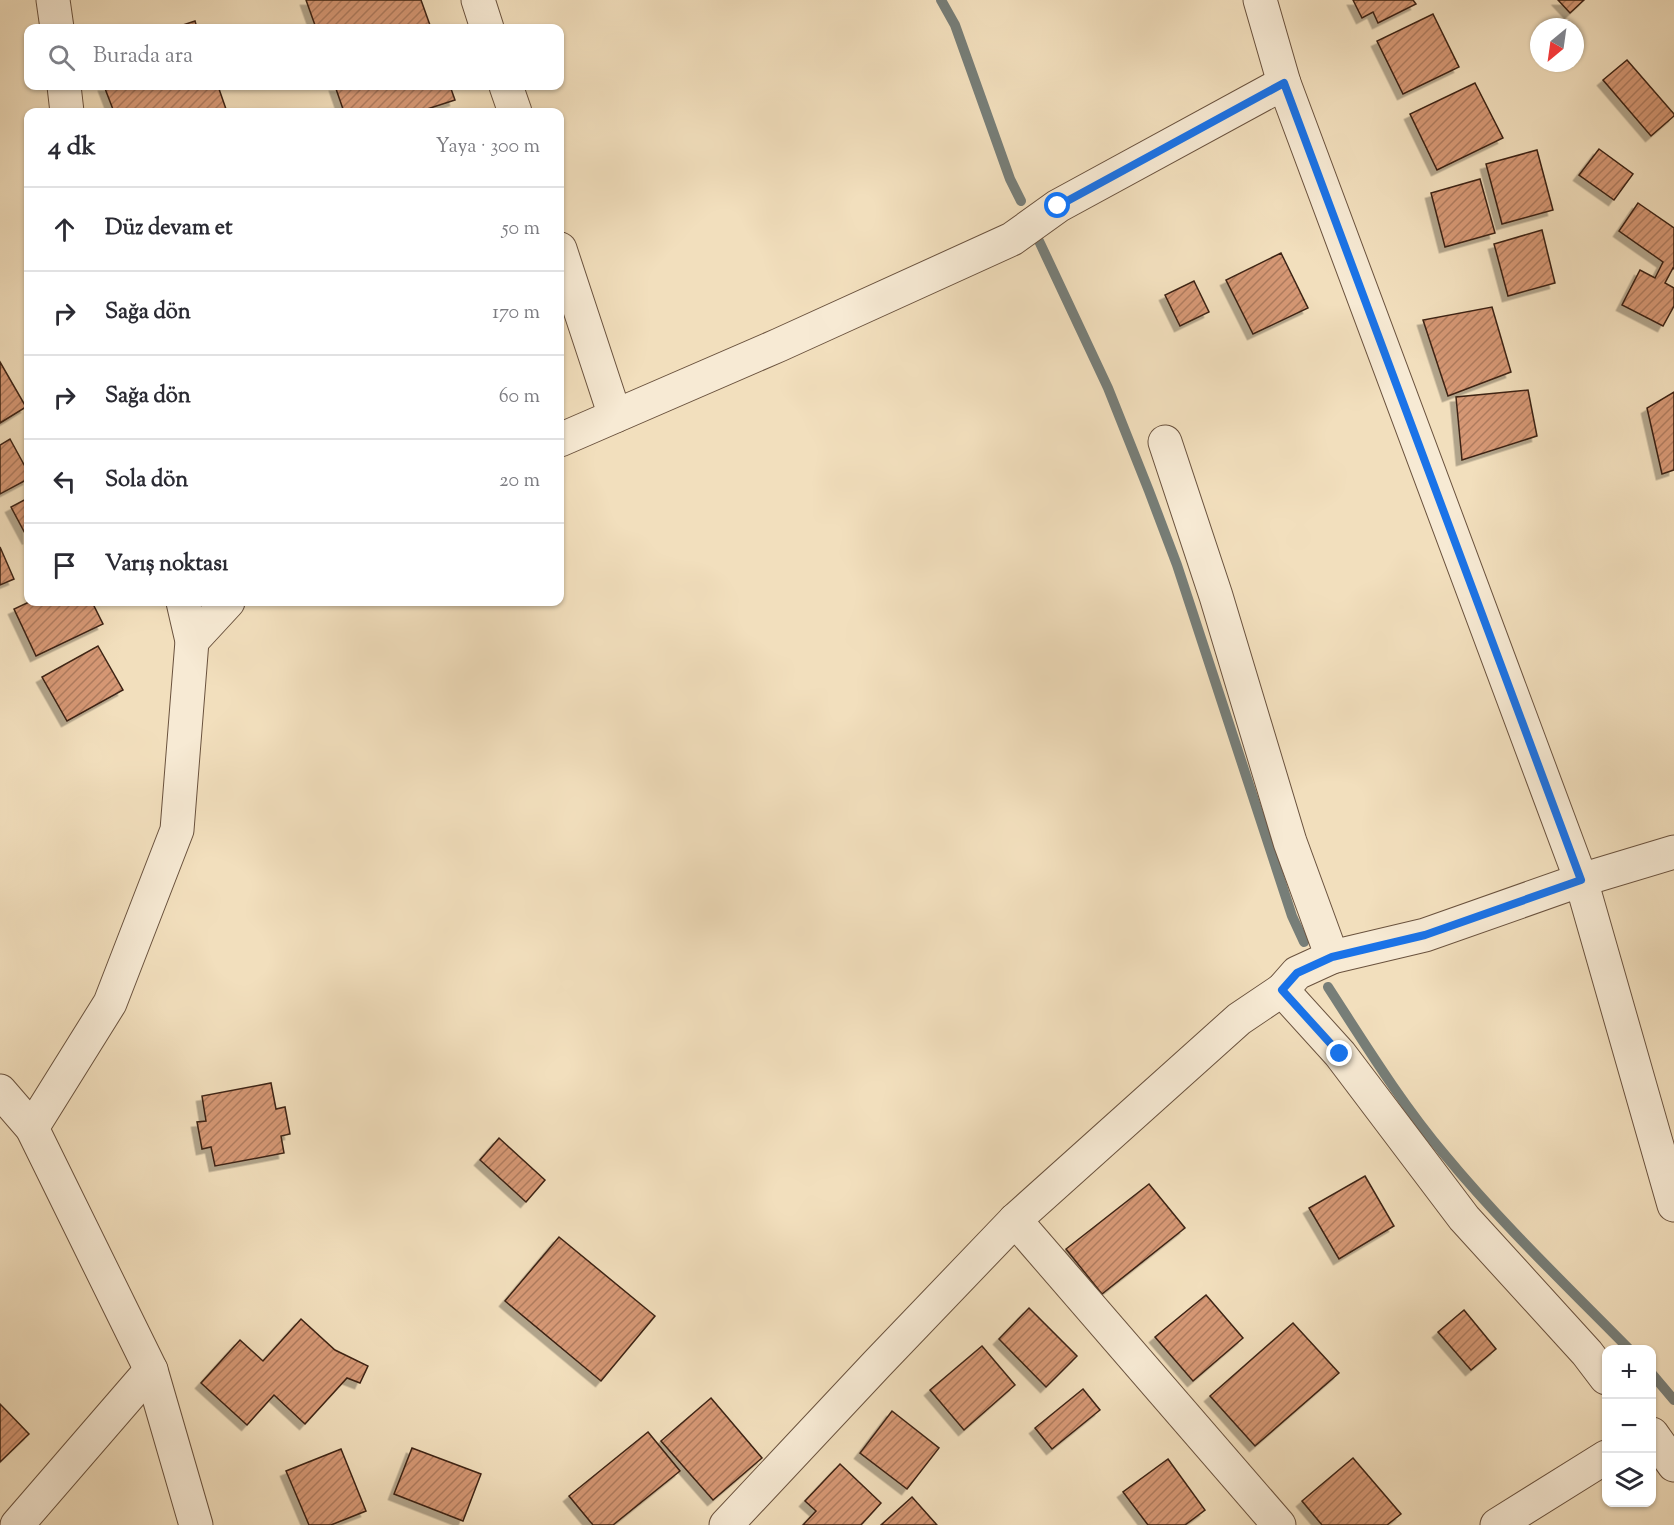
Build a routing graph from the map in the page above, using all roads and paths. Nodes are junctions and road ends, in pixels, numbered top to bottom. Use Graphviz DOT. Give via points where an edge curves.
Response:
graph roads {
  1 [pos="53,0"];
  2 [pos="477,0"];
  3 [pos="1260,0"];
  4 [pos="56,24"];
  5 [pos="486,24"];
  6 [pos="1284,83"];
  7 [pos="64,90"];
  8 [pos="507,90"];
  9 [pos="67,108"];
  10 [pos="514,108"];
  11 [pos="564,261"];
  12 [pos="615,416"];
  13 [pos="564,438"];
  14 [pos="1165,442"];
  15 [pos="184,606"];
  16 [pos="224,606"];
  17 [pos="192,641"];
  18 [pos="1674,852"];
  19 [pos="1581,880"];
  20 [pos="1332,957"];
  21 [pos="1289,981"];
  22 [pos="0,1091"];
  23 [pos="32,1128"];
  24 [pos="1674,1205"];
  25 [pos="1015,1220"];
  26 [pos="151,1370"];
  27 [pos="1602,1373"];
  28 [pos="1656,1440"];
  29 [pos="1602,1459"];
  30 [pos="1674,1465"];
  31 [pos="17,1525"];
  32 [pos="195,1525"];
  33 [pos="726,1525"];
  34 [pos="1279,1525"];
  35 [pos="1497,1525"];
  1 -- 4 [label="street"];
  2 -- 5 [label="street"];
  3 -- 6 [label="street"];
  6 -- 12 [label="street" via="1058,206 1012,239"];
  6 -- 19 [label="street"];
  7 -- 9 [label="street"];
  8 -- 10 [label="street"];
  11 -- 12 [label="street"];
  12 -- 13 [label="street"];
  14 -- 20 [label="street" via="1290,842"];
  15 -- 17 [label="street"];
  16 -- 17 [label="street"];
  17 -- 23 [label="street" via="177,830 110,1003"];
  18 -- 19 [label="street"];
  19 -- 20 [label="street" via="1425,935"];
  19 -- 24 [label="street"];
  20 -- 21 [label="street"];
  21 -- 25 [label="street" via="1239,1019"];
  21 -- 27 [label="street" via="1464,1218"];
  22 -- 23 [label="street"];
  23 -- 26 [label="street"];
  25 -- 33 [label="street"];
  25 -- 34 [label="street"];
  26 -- 31 [label="street"];
  26 -- 32 [label="street"];
  28 -- 30 [label="street"];
  29 -- 35 [label="street"];
}
